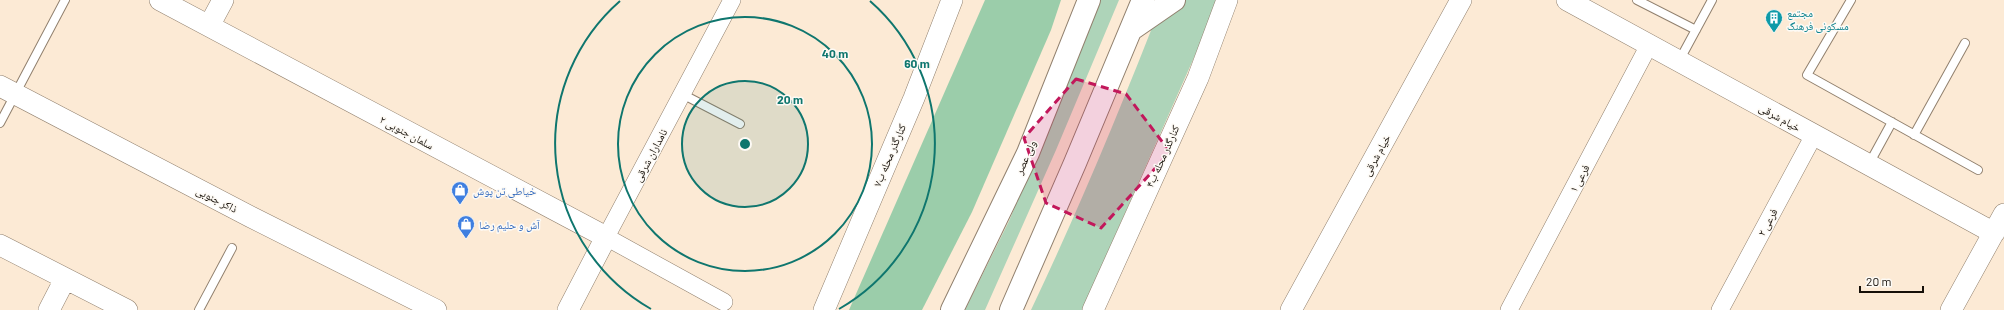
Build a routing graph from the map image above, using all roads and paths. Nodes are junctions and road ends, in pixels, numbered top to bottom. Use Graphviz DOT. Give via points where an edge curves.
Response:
graph roads {
  1 [pos="65,0"];
  2 [pos="160,0"];
  3 [pos="223,0"];
  4 [pos="732,0"];
  5 [pos="952,0"];
  6 [pos="1089,0"];
  7 [pos="1143,0"];
  8 [pos="1174,0"];
  9 [pos="1227,0"];
  10 [pos="1461,0"];
  11 [pos="1567,0"];
  12 [pos="1637,0"];
  13 [pos="1712,0"];
  14 [pos="1851,0"];
  15 [pos="209,26"];
  16 [pos="1132,29"];
  17 [pos="1696,30"];
  18 [pos="1965,43"];
  19 [pos="1649,45"];
  20 [pos="1679,61"];
  21 [pos="8,90"];
  22 [pos="682,94"];
  23 [pos="1892,122"];
  24 [pos="0,123"];
  25 [pos="740,124"];
  26 [pos="1814,135"];
  27 [pos="1914,135"];
  28 [pos="1869,165"];
  29 [pos="1978,170"];
  30 [pos="2004,214"];
  31 [pos="1994,233"];
  32 [pos="606,237"];
  33 [pos="0,245"];
  34 [pos="232,248"];
  35 [pos="65,279"];
  36 [pos="724,302"];
  37 [pos="49,310"];
  38 [pos="126,310"];
  39 [pos="199,310"];
  40 [pos="436,310"];
  41 [pos="568,310"];
  42 [pos="824,310"];
  43 [pos="952,310"];
  44 [pos="1011,310"];
  45 [pos="1093,310"];
  46 [pos="1291,310"];
  47 [pos="1509,310"];
  48 [pos="1720,310"];
  49 [pos="1951,310"];
  1 -- 21 [label="lane"];
  2 -- 15 [label="street, سلمان جنوبی ۲"];
  3 -- 15 [label="street"];
  4 -- 22 [label="street, نامداران شرقی"];
  5 -- 42 [label="street, کنارگذر محله ب۷" via="914,98"];
  6 -- 43 [label="main road, ولی عصر" via="1028,153"];
  7 -- 16 [label="main road"];
  8 -- 16 [label="main road"];
  9 -- 45 [label="street, کنارگذر محله ب۴" via="1198,78"];
  10 -- 46 [label="street, خیام شرقی"];
  11 -- 19 [label="street, خیام شرقی"];
  12 -- 17 [label="lane"];
  13 -- 17 [label="lane"];
  14 -- 23 [label="lane" via="1807,75"];
  15 -- 32 [label="street, سلمان جنوبی ۲"];
  16 -- 44 [label="main road"];
  17 -- 20 [label="lane"];
  18 -- 27 [label="lane"];
  19 -- 20 [label="street, خیام شرقی"];
  19 -- 47 [label="street, فرعی ۱"];
  20 -- 26 [label="street, خیام شرقی"];
  21 -- 24 [label="lane"];
  21 -- 40 [label="street, ذاکر جنوبی"];
  22 -- 25 [label="lane"];
  22 -- 32 [label="street, نامداران شرقی"];
  23 -- 27 [label="lane"];
  23 -- 28 [label="lane"];
  26 -- 28 [label="street, خیام شرقی"];
  26 -- 48 [label="street, فرعی ۲"];
  27 -- 29 [label="lane"];
  28 -- 31 [label="street, خیام شرقی"];
  30 -- 31 [label="street"];
  31 -- 49 [label="street"];
  32 -- 36 [label="street"];
  32 -- 41 [label="street, نامداران شرقی"];
  33 -- 35 [label="street"];
  34 -- 39 [label="lane"];
  35 -- 37 [label="street"];
  35 -- 38 [label="street"];
}
